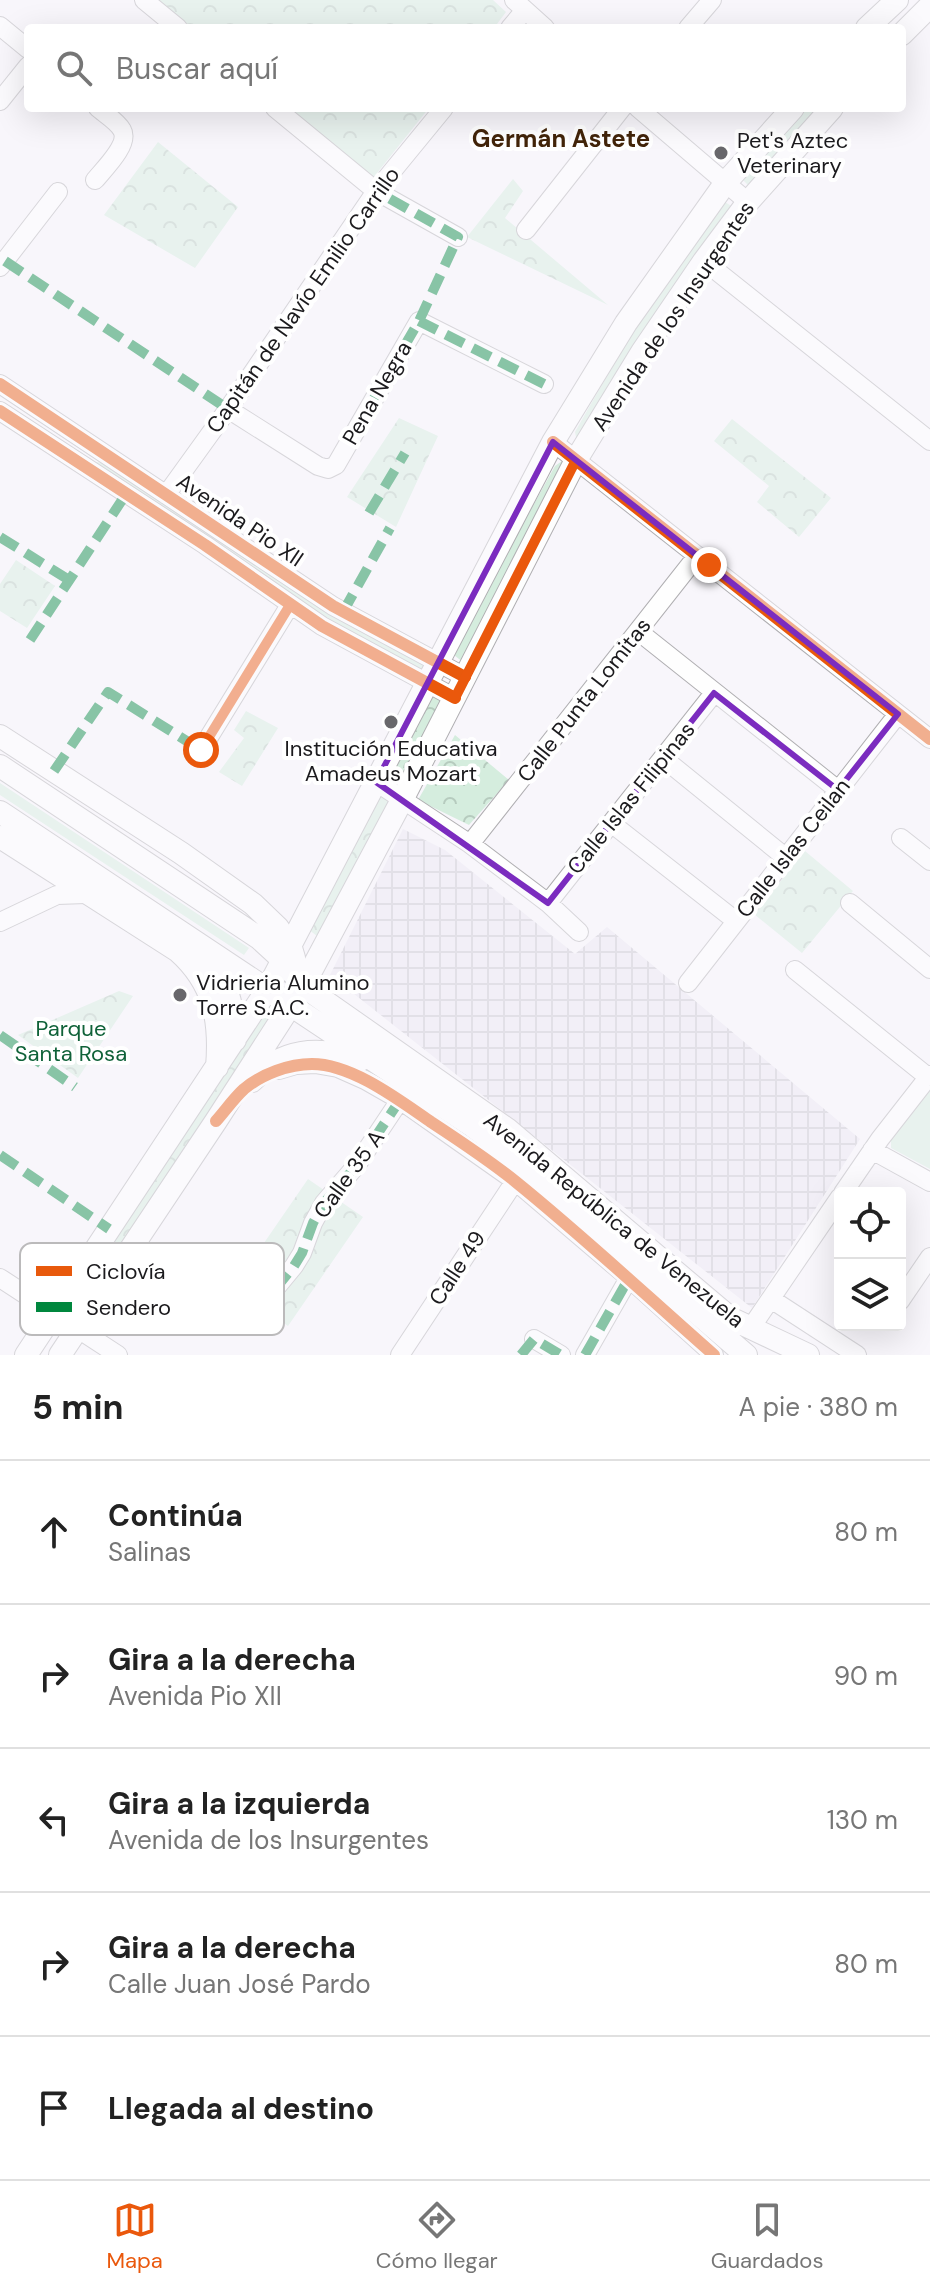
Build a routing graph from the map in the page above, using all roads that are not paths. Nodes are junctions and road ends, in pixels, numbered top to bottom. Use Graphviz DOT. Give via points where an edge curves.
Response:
graph roads {
  1 [pos="144,0"];
  2 [pos="712,0"];
  3 [pos="897,0"];
  4 [pos="520,5"];
  5 [pos="930,6"];
  6 [pos="173,24"];
  7 [pos="512,24"];
  8 [pos="541,24"];
  9 [pos="691,24"];
  10 [pos="871,24"];
  11 [pos="0,26"];
  12 [pos="906,30"];
  13 [pos="24,46"];
  14 [pos="24,71"];
  15 [pos="0,101"];
  16 [pos="103,112"];
  17 [pos="280,112"];
  18 [pos="441,112"];
  19 [pos="619,112"];
  20 [pos="643,112"];
  21 [pos="789,112"];
  22 [pos="828,112"];
  23 [pos="95,180"];
  24 [pos="726,182"];
  25 [pos="376,191"];
  26 [pos="58,192"];
  27 [pos="748,202"];
  28 [pos="526,230"];
  29 [pos="458,237"];
  30 [pos="704,261"];
  31 [pos="0,267"];
  32 [pos="0,384"];
  33 [pos="544,384"];
  34 [pos="228,409"];
  35 [pos="0,411"];
  36 [pos="930,441"];
  37 [pos="553,442"];
  38 [pos="97,448"];
  39 [pos="576,460"];
  40 [pos="85,466"];
  41 [pos="166,495"];
  42 [pos="697,556"];
  43 [pos="290,605"];
  44 [pos="638,631"];
  45 [pos="396,641"];
  46 [pos="385,661"];
  47 [pos="439,663"];
  48 [pos="465,677"];
  49 [pos="428,684"];
  50 [pos="714,693"];
  51 [pos="455,698"];
  52 [pos="898,714"];
  53 [pos="0,736"];
  54 [pos="930,739"];
  55 [pos="201,750"];
  56 [pos="663,758"];
  57 [pos="0,766"];
  58 [pos="376,782"];
  59 [pos="838,790"];
  60 [pos="402,800"];
  61 [pos="0,812"];
  62 [pos="611,823"];
  63 [pos="0,837"];
  64 [pos="901,838"];
  65 [pos="470,844"];
  66 [pos="785,857"];
  67 [pos="930,861"];
  68 [pos="56,884"];
  69 [pos="548,903"];
  70 [pos="850,903"];
  71 [pos="736,921"];
  72 [pos="0,922"];
  73 [pos="579,932"];
  74 [pos="207,950"];
  75 [pos="287,954"];
  76 [pos="930,969"];
  77 [pos="795,970"];
  78 [pos="688,983"];
  79 [pos="303,986"];
  80 [pos="267,990"];
  81 [pos="291,1007"];
  82 [pos="235,1040"];
  83 [pos="217,1068"];
  84 [pos="387,1070"];
  85 [pos="929,1076"];
  86 [pos="245,1088"];
  87 [pos="400,1100"];
  88 [pos="216,1121"];
  89 [pos="872,1150"];
  90 [pos="515,1181"];
  91 [pos="930,1182"];
  92 [pos="847,1187"];
  93 [pos="834,1205"];
  94 [pos="101,1243"];
  95 [pos="134,1243"];
  96 [pos="930,1257"];
  97 [pos="0,1278"];
  98 [pos="284,1278"];
  99 [pos="629,1278"];
  100 [pos="20,1291"];
  101 [pos="906,1292"];
  102 [pos="771,1299"];
  103 [pos="750,1329"];
  104 [pos="40,1335"];
  105 [pos="73,1335"];
  106 [pos="86,1335"];
  107 [pos="534,1339"];
  108 [pos="26,1355"];
  109 [pos="60,1355"];
  110 [pos="118,1355"];
  111 [pos="400,1355"];
  112 [pos="561,1355"];
  113 [pos="585,1355"];
  114 [pos="714,1355"];
  115 [pos="746,1355"];
  116 [pos="808,1355"];
  117 [pos="857,1355"];
  1 -- 6 [label="street"];
  2 -- 9 [label="street"];
  3 -- 10 [label="main road"];
  4 -- 7 [label="street"];
  4 -- 8 [label="street"];
  5 -- 12 [label="main road"];
  11 -- 13 [label="street"];
  14 -- 15 [label="street"];
  16 -- 23 [label="street" via="124,135 122,146"];
  17 -- 25 [label="street"];
  18 -- 25 [label="street, Capitán de Navío Emilio Carrillo"];
  19 -- 28 [label="street"];
  20 -- 24 [label="street"];
  21 -- 24 [label="main road, Avenida de los Insurgentes"];
  22 -- 27 [label="main road, Avenida de los Insurgentes"];
  24 -- 27 [label="street"];
  24 -- 37 [label="main road, Avenida de los Insurgentes" via="626,323"];
  25 -- 29 [label="street"];
  25 -- 34 [label="street, Capitán de Navío Emilio Carrillo"];
  26 -- 31 [label="street"];
  27 -- 30 [label="main road, Avenida de los Insurgentes"];
  30 -- 36 [label="street"];
  30 -- 39 [label="main road, Avenida de los Insurgentes"];
  32 -- 38 [label="street, Avenida Pio XII"];
  33 -- 34 [label="street, Pena Negra" via="419,321 336,465 328,469"];
  34 -- 41 [label="street, Capitán de Navío Emilio Carrillo"];
  35 -- 40 [label="street, Avenida Pio XII"];
  37 -- 39 [label="street"];
  37 -- 47 [label="main road, Avenida de los Insurgentes"];
  38 -- 40 [label="street"];
  38 -- 41 [label="street, Avenida Pio XII"];
  39 -- 42 [label="street"];
  39 -- 48 [label="main road, Avenida de los Insurgentes"];
  40 -- 43 [label="street, Avenida Pio XII"];
  41 -- 45 [label="street, Avenida Pio XII" via="333,606"];
  42 -- 44 [label="street, Calle Punta Lomitas"];
  42 -- 52 [label="street"];
  43 -- 46 [label="street, Avenida Pio XII"];
  43 -- 55 [label="street"];
  44 -- 50 [label="street"];
  44 -- 65 [label="street, Calle Punta Lomitas"];
  45 -- 46 [label="street"];
  45 -- 47 [label="street, Avenida Pio XII"];
  46 -- 49 [label="street, Avenida Pio XII"];
  47 -- 48 [label="street, Avenida Pio XII"];
  47 -- 49 [label="main road, Avenida de los Insurgentes"];
  48 -- 51 [label="main road, Avenida de los Insurgentes"];
  49 -- 51 [label="street, Avenida Pio XII"];
  49 -- 58 [label="main road, Avenida de los Insurgentes"];
  50 -- 56 [label="street, Calle Islas Filipinas"];
  50 -- 59 [label="street"];
  51 -- 60 [label="main road, Avenida de los Insurgentes"];
  52 -- 54 [label="street"];
  52 -- 59 [label="street, Calle Islas Ceilan"];
  53 -- 75 [label="main road" via="253,904 278,928"];
  56 -- 62 [label="street, Calle Islas Filipinas"];
  56 -- 66 [label="street"];
  57 -- 75 [label="main road, Avenida República de Venezuela"];
  58 -- 60 [label="street"];
  58 -- 75 [label="main road, Avenida de los Insurgentes"];
  59 -- 66 [label="street, Calle Islas Ceilan"];
  60 -- 65 [label="street"];
  60 -- 79 [label="main road, Avenida de los Insurgentes"];
  61 -- 74 [label="main road, Avenida República de Venezuela"];
  62 -- 69 [label="street, Calle Islas Filipinas"];
  62 -- 71 [label="street"];
  63 -- 68 [label="main road"];
  64 -- 67 [label="street"];
  65 -- 69 [label="street"];
  66 -- 71 [label="street, Calle Islas Ceilan"];
  68 -- 72 [label="street"];
  68 -- 83 [label="main road" via="86,894 195,967 216,1014"];
  69 -- 73 [label="street"];
  70 -- 76 [label="street"];
  71 -- 78 [label="street, Calle Islas Ceilan"];
  74 -- 80 [label="main road, Avenida República de Venezuela"];
  74 -- 82 [label="main road" via="231,1002"];
  75 -- 79 [label="main road, Avenida República de Venezuela"];
  75 -- 80 [label="main road, Avenida de los Insurgentes"];
  77 -- 85 [label="street"];
  79 -- 81 [label="main road, Avenida de los Insurgentes"];
  79 -- 103 [label="main road, Avenida República de Venezuela" via="507,1129 717,1308"];
  80 -- 81 [label="main road, Avenida República de Venezuela"];
  80 -- 82 [label="main road, Avenida de los Insurgentes"];
  81 -- 84 [label="main road, Avenida República de Venezuela"];
  81 -- 88 [label="main road, Avenida de los Insurgentes"];
  82 -- 83 [label="main road, Avenida de los Insurgentes"];
  83 -- 94 [label="main road, Avenida de los Insurgentes"];
  84 -- 86 [label="main road" via="337,1052 304,1052 272,1063"];
  84 -- 115 [label="main road, Avenida República de Venezuela" via="527,1167"];
  85 -- 89 [label="street"];
  86 -- 87 [label="street" via="271,1073 315,1064 338,1068"];
  86 -- 88 [label="street"];
  87 -- 90 [label="street"];
  87 -- 98 [label="street, Calle 35 A" via="324,1203 302,1253"];
  88 -- 95 [label="main road, Avenida de los Insurgentes"];
  89 -- 91 [label="street"];
  89 -- 92 [label="street"];
  90 -- 99 [label="street"];
  90 -- 111 [label="street, Calle 49"];
  93 -- 102 [label="street"];
  96 -- 101 [label="street"];
  97 -- 100 [label="street"];
  99 -- 113 [label="street"];
  99 -- 114 [label="street"];
  102 -- 103 [label="street"];
  102 -- 117 [label="street"];
  103 -- 116 [label="main road, Avenida República de Venezuela"];
  104 -- 108 [label="main road, Avenida de los Insurgentes"];
  105 -- 109 [label="main road, Avenida de los Insurgentes"];
  106 -- 110 [label="street"];
  107 -- 112 [label="street"];
}
